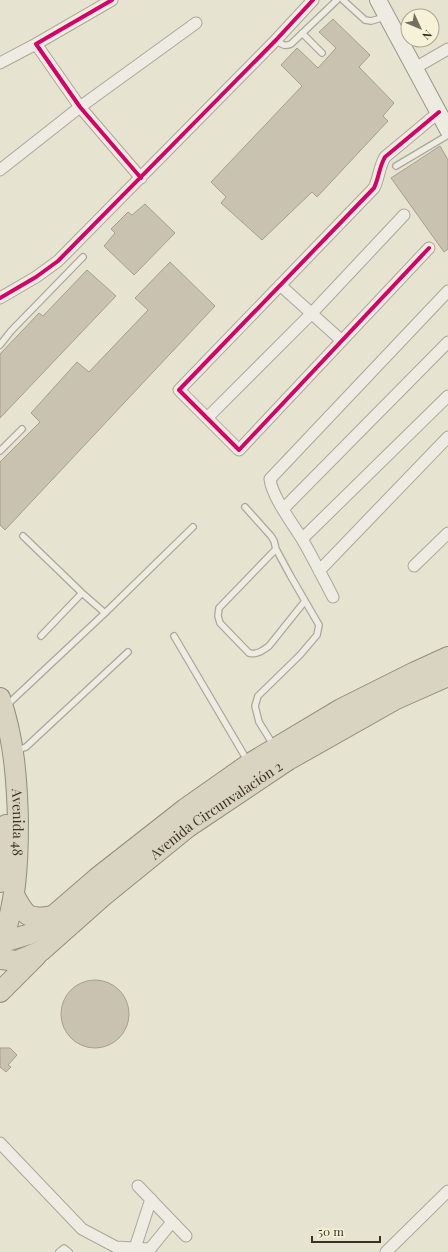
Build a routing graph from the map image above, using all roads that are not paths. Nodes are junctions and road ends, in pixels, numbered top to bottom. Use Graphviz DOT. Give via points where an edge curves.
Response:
graph roads {
  1 [pos="112,0"];
  2 [pos="337,0"];
  3 [pos="343,0"];
  4 [pos="378,0"];
  5 [pos="310,1"];
  6 [pos="387,16"];
  7 [pos="196,23"];
  8 [pos="302,33"];
  9 [pos="276,40"];
  10 [pos="36,44"];
  11 [pos="448,49"];
  12 [pos="322,53"];
  13 [pos="0,63"];
  14 [pos="415,68"];
  15 [pos="80,107"];
  16 [pos="439,112"];
  17 [pos="448,130"];
  18 [pos="448,135"];
  19 [pos="396,166"];
  20 [pos="0,170"];
  21 [pos="141,178"];
  22 [pos="404,215"];
  23 [pos="429,248"];
  24 [pos="83,257"];
  25 [pos="280,285"];
  26 [pos="448,291"];
  27 [pos="0,298"];
  28 [pos="311,314"];
  29 [pos="341,340"];
  30 [pos="448,342"];
  31 [pos="0,345"];
  32 [pos="448,396"];
  33 [pos="207,418"];
  34 [pos="22,429"];
  35 [pos="448,437"];
  36 [pos="0,451"];
  37 [pos="245,507"];
  38 [pos="283,509"];
  39 [pos="193,526"];
  40 [pos="448,533"];
  41 [pos="24,536"];
  42 [pos="302,539"];
  43 [pos="276,549"];
  44 [pos="414,566"];
  45 [pos="319,571"];
  46 [pos="82,593"];
  47 [pos="333,597"];
  48 [pos="305,601"];
  49 [pos="105,613"];
  50 [pos="40,636"];
  51 [pos="174,636"];
  52 [pos="128,652"];
  53 [pos="448,658"];
  54 [pos="448,676"];
  55 [pos="2,703"];
  56 [pos="7,746"];
  57 [pos="275,748"];
  58 [pos="249,764"];
  59 [pos="7,889"];
  60 [pos="53,916"];
  61 [pos="0,948"];
  62 [pos="41,951"];
  63 [pos="0,992"];
  64 [pos="0,1143"];
  65 [pos="138,1186"];
  66 [pos="448,1191"];
  67 [pos="151,1199"];
  68 [pos="172,1222"];
  69 [pos="186,1236"];
  70 [pos="135,1248"];
  71 [pos="59,1252"];
  72 [pos="69,1252"];
  73 [pos="386,1252"];
  1 -- 10 [label="street"];
  2 -- 8 [label="lane"];
  3 -- 6 [label="lane" via="365,20 371,21"];
  4 -- 6 [label="street"];
  5 -- 9 [label="street"];
  6 -- 14 [label="street"];
  7 -- 15 [label="street"];
  8 -- 9 [label="lane" via="287,46"];
  8 -- 12 [label="lane"];
  9 -- 21 [label="street"];
  10 -- 13 [label="street"];
  10 -- 15 [label="street"];
  11 -- 14 [label="street"];
  14 -- 16 [label="street"];
  15 -- 20 [label="street"];
  15 -- 21 [label="street"];
  16 -- 17 [label="street"];
  16 -- 25 [label="street" via="385,157 374,188"];
  18 -- 19 [label="lane"];
  21 -- 27 [label="street" via="58,261"];
  22 -- 28 [label="street"];
  23 -- 29 [label="street"];
  24 -- 31 [label="lane"];
  25 -- 28 [label="street"];
  25 -- 33 [label="street" via="178,390"];
  26 -- 38 [label="street" via="270,479"];
  28 -- 29 [label="street"];
  28 -- 33 [label="street"];
  29 -- 33 [label="street" via="239,450"];
  30 -- 38 [label="street"];
  32 -- 42 [label="street"];
  34 -- 36 [label="lane"];
  35 -- 45 [label="street"];
  37 -- 43 [label="lane" via="274,540"];
  38 -- 42 [label="street"];
  39 -- 49 [label="lane"];
  40 -- 44 [label="street"];
  41 -- 46 [label="lane"];
  42 -- 45 [label="street"];
  43 -- 48 [label="lane"];
  43 -- 48 [label="lane" via="219,608 220,623 249,652 262,652"];
  45 -- 47 [label="street"];
  46 -- 49 [label="lane"];
  46 -- 50 [label="lane"];
  48 -- 57 [label="lane" via="319,625 317,635 258,696 255,706 260,722"];
  49 -- 55 [label="lane"];
  51 -- 58 [label="lane"];
  52 -- 56 [label="lane" via="26,747"];
  53 -- 57 [label="highway, Avenida Circunvalación 2" via="341,709"];
  54 -- 62 [label="highway, Avenida Circunvalación 2" via="396,700 288,760 188,827 103,896"];
  55 -- 56 [label="highway, Avenida 48"];
  56 -- 59 [label="highway, Avenida 48" via="17,784 18,839"];
  57 -- 58 [label="highway, Avenida Circunvalación 2"];
  58 -- 60 [label="highway, Avenida Circunvalación 2" via="185,809"];
  59 -- 60 [label="highway" via="29,916"];
  59 -- 61 [label="highway, Avenida 48"];
  60 -- 61 [label="highway, Avenida Circunvalación 2" via="30,934"];
  61 -- 62 [label="highway, Avenida Circunvalación 2" via="17,961"];
  62 -- 63 [label="highway"];
  64 -- 70 [label="street" via="82,1229 116,1247"];
  65 -- 67 [label="street"];
  66 -- 73 [label="street"];
  67 -- 68 [label="street"];
  67 -- 70 [label="street"];
  68 -- 69 [label="street"];
  68 -- 70 [label="street" via="150,1248"];
  71 -- 72 [label="lane" via="64,1248"];
}
